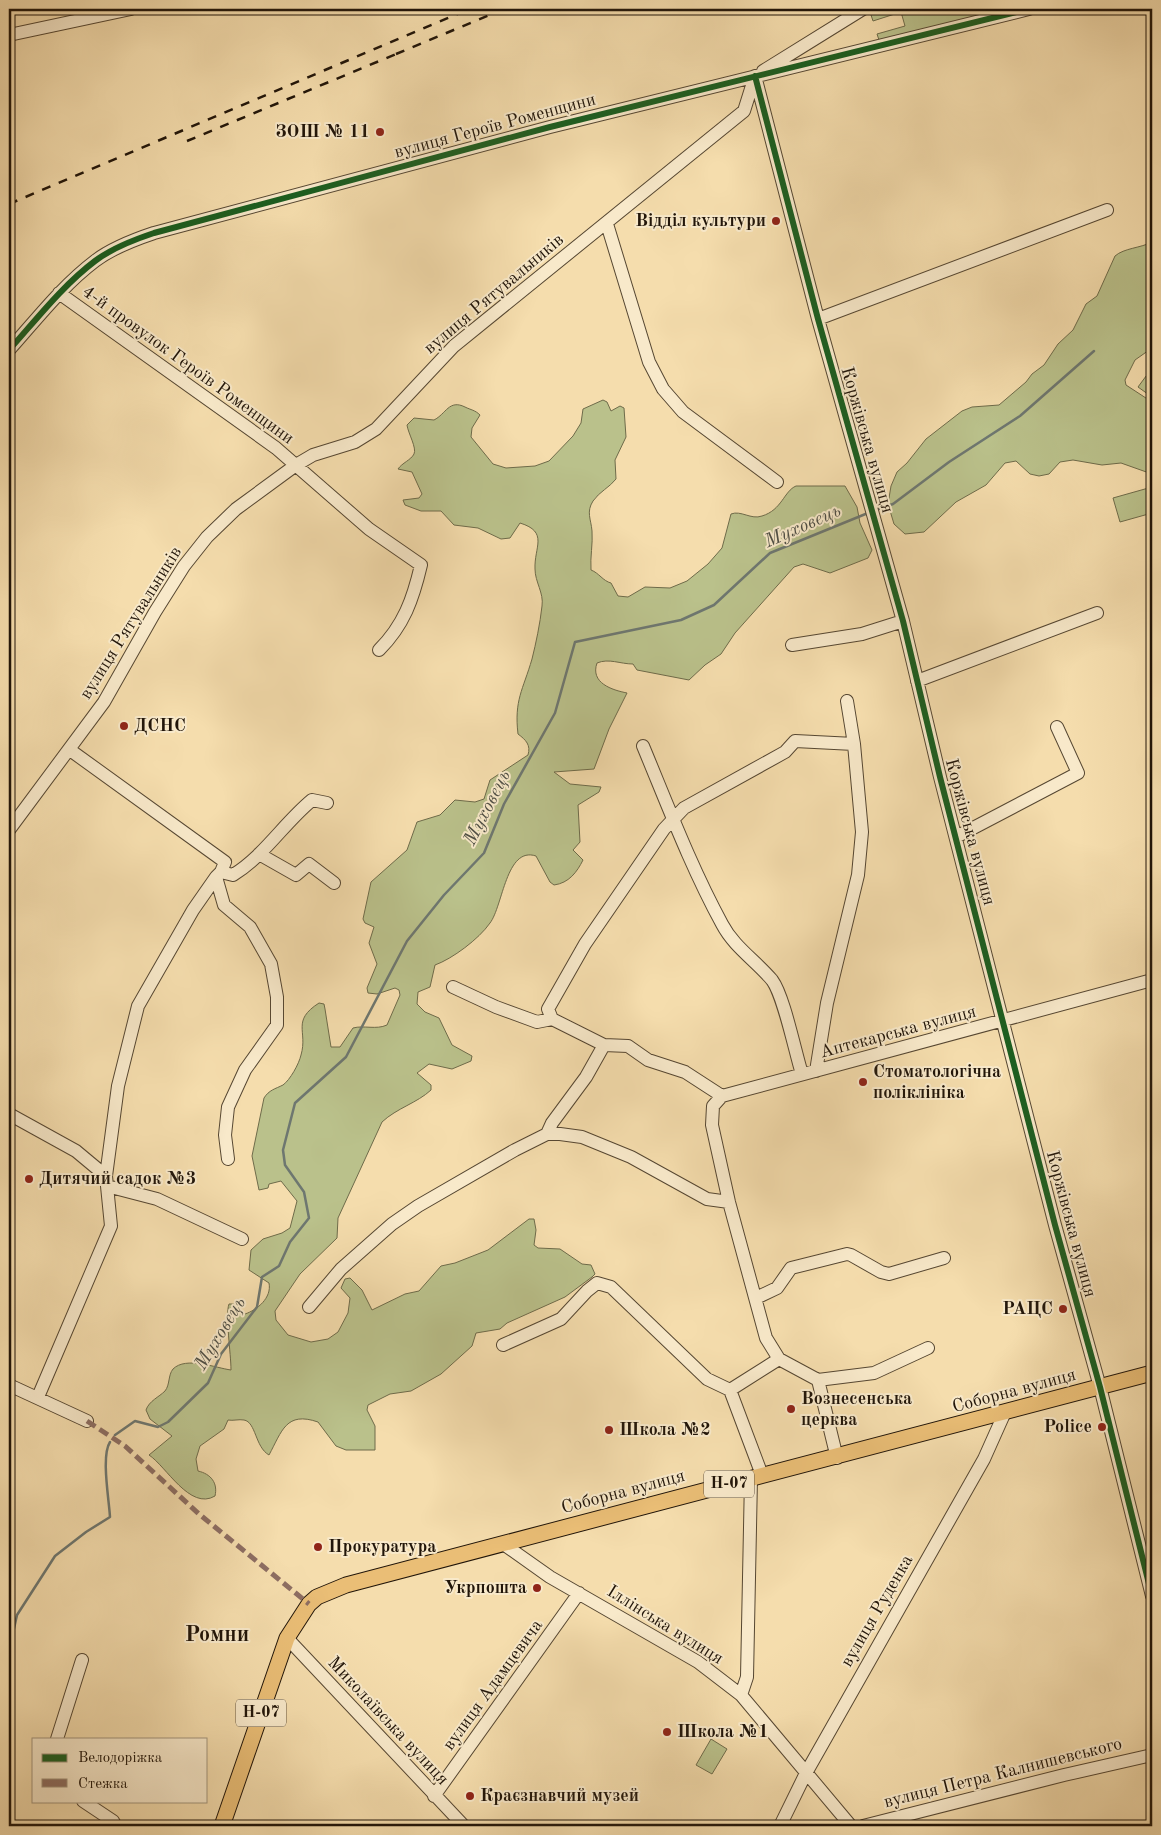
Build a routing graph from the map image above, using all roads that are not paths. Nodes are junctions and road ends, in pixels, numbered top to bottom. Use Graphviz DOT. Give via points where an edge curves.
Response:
graph roads {
  1 [pos="131,9"];
  2 [pos="863,9"];
  3 [pos="1029,9"];
  4 [pos="1011,11"];
  5 [pos="9,35"];
  6 [pos="755,76"];
  7 [pos="1107,210"];
  8 [pos="607,224"];
  9 [pos="59,293"];
  10 [pos="818,319"];
  11 [pos="9,350"];
  12 [pos="296,465"];
  13 [pos="777,482"];
  14 [pos="1097,613"];
  15 [pos="903,621"];
  16 [pos="792,645"];
  17 [pos="379,650"];
  18 [pos="917,681"];
  19 [pos="847,701"];
  20 [pos="1057,727"];
  21 [pos="854,744"];
  22 [pos="643,746"];
  23 [pos="70,750"];
  24 [pos="327,803"];
  25 [pos="673,819"];
  26 [pos="9,830"];
  27 [pos="956,837"];
  28 [pos="259,854"];
  29 [pos="219,874"];
  30 [pos="334,883"];
  31 [pos="1152,980"];
  32 [pos="453,987"];
  33 [pos="552,1019"];
  34 [pos="1004,1022"];
  35 [pos="604,1045"];
  36 [pos="816,1071"];
  37 [pos="802,1074"];
  38 [pos="722,1096"];
  39 [pos="9,1114"];
  40 [pos="547,1134"];
  41 [pos="228,1159"];
  42 [pos="106,1181"];
  43 [pos="729,1202"];
  44 [pos="242,1239"];
  45 [pos="944,1258"];
  46 [pos="756,1298"];
  47 [pos="309,1307"];
  48 [pos="503,1345"];
  49 [pos="928,1348"];
  50 [pos="779,1360"];
  51 [pos="1152,1374"];
  52 [pos="818,1380"];
  53 [pos="9,1385"];
  54 [pos="1100,1388"];
  55 [pos="730,1390"];
  56 [pos="38,1397"];
  57 [pos="1004,1412"];
  58 [pos="87,1422"];
  59 [pos="837,1458"];
  60 [pos="757,1477"];
  61 [pos="502,1543"];
  62 [pos="579,1593"];
  63 [pos="1152,1596"];
  64 [pos="287,1638"];
  65 [pos="82,1660"];
  66 [pos="741,1695"];
  67 [pos="57,1738"];
  68 [pos="1152,1755"];
  69 [pos="806,1773"];
  70 [pos="434,1796"];
  71 [pos="84,1802"];
  72 [pos="116,1826"];
  73 [pos="222,1826"];
  74 [pos="464,1826"];
  75 [pos="780,1826"];
  76 [pos="851,1826"];
  77 [pos="863,1826"];
  1 -- 5 [label="street"];
  2 -- 6 [label="street, вулиця Героїв Роменщини"];
  3 -- 4 [label="street, вулиця Героїв Роменщини"];
  4 -- 6 [label="street, вулиця Героїв Роменщини"];
  6 -- 8 [label="street, вулиця Рятувальників" via="744,111"];
  6 -- 9 [label="street, вулиця Героїв Роменщини" via="154,233 126,243 95,261"];
  6 -- 10 [label="street, Коржівська вулиця"];
  7 -- 10 [label="street"];
  8 -- 12 [label="street, вулиця Рятувальників" via="454,346 376,429 355,442 313,455"];
  8 -- 13 [label="street" via="649,362 662,389 683,412"];
  9 -- 11 [label="street, вулиця Героїв Роменщини"];
  9 -- 12 [label="street, 4-й провулок Героїв Роменщини"];
  10 -- 15 [label="street, Коржівська вулиця"];
  12 -- 17 [label="street, 4-й провулок Героїв Роменщини" via="369,529 420,565 412,600 391,638"];
  12 -- 23 [label="street, вулиця Рятувальників" via="236,509 207,536 184,566 104,702"];
  14 -- 18 [label="street"];
  15 -- 16 [label="street" via="862,634"];
  15 -- 18 [label="street, Коржівська вулиця"];
  18 -- 27 [label="street, Коржівська вулиця"];
  19 -- 21 [label="street"];
  20 -- 27 [label="street" via="1078,773"];
  21 -- 25 [label="street" via="794,741 785,752 684,808"];
  21 -- 36 [label="street" via="862,832 858,875 827,1003"];
  22 -- 25 [label="street"];
  23 -- 26 [label="street, вулиця Рятувальників"];
  23 -- 29 [label="street" via="225,862"];
  24 -- 28 [label="street" via="312,800"];
  25 -- 33 [label="street" via="642,858 585,944 548,1010"];
  25 -- 37 [label="street" via="734,944 772,981 781,998"];
  27 -- 34 [label="street, Коржівська вулиця"];
  28 -- 29 [label="street" via="233,875"];
  28 -- 30 [label="street" via="296,875 309,864"];
  29 -- 41 [label="street" via="224,905 250,927 271,964 277,997 276,1025 244,1070 228,1107 225,1135"];
  29 -- 42 [label="street" via="192,910 138,1006 118,1086"];
  31 -- 34 [label="street, Аптекарська вулиця"];
  32 -- 33 [label="street" via="538,1022"];
  33 -- 35 [label="street"];
  34 -- 36 [label="street, Аптекарська вулиця"];
  34 -- 54 [label="street, Коржівська вулиця"];
  35 -- 38 [label="street" via="628,1046 648,1060 685,1072"];
  35 -- 40 [label="street"];
  36 -- 37 [label="street, Аптекарська вулиця"];
  37 -- 38 [label="street, Аптекарська вулиця"];
  38 -- 43 [label="street, Аптекарська вулиця" via="712,1106 712,1125"];
  39 -- 42 [label="street" via="76,1151"];
  40 -- 43 [label="street" via="582,1138 631,1157 707,1199"];
  40 -- 47 [label="street" via="418,1206 392,1224 341,1269"];
  42 -- 44 [label="street" via="157,1199"];
  42 -- 56 [label="street" via="111,1226"];
  43 -- 46 [label="street"];
  45 -- 46 [label="street" via="889,1274 847,1254 791,1268 777,1288"];
  46 -- 50 [label="street" via="766,1338"];
  48 -- 55 [label="street" via="561,1319 586,1291 598,1283 611,1287 707,1379"];
  49 -- 52 [label="street" via="874,1372"];
  50 -- 52 [label="street"];
  50 -- 55 [label="street"];
  51 -- 54 [label="main road, Соборна вулиця / Н-07"];
  52 -- 59 [label="street"];
  53 -- 56 [label="street"];
  54 -- 57 [label="main road, Соборна вулиця / Н-07"];
  54 -- 63 [label="street, Коржівська вулиця"];
  55 -- 60 [label="street"];
  56 -- 58 [label="street"];
  57 -- 59 [label="main road, Соборна вулиця / Н-07"];
  57 -- 69 [label="street, вулиця Руденка" via="984,1459"];
  59 -- 60 [label="main road, Соборна вулиця / Н-07"];
  60 -- 61 [label="main road, Соборна вулиця / Н-07"];
  60 -- 66 [label="street" via="747,1677"];
  61 -- 62 [label="street, Іллінська вулиця"];
  61 -- 64 [label="main road, Соборна вулиця / Н-07" via="346,1585 317,1597"];
  62 -- 66 [label="street, Іллінська вулиця" via="698,1662"];
  62 -- 70 [label="street, вулиця Адамцевича"];
  64 -- 70 [label="street, Миколаївська вулиця"];
  64 -- 73 [label="main road, Н-07"];
  65 -- 67 [label="street"];
  66 -- 69 [label="street, Іллінська вулиця"];
  68 -- 77 [label="street, вулиця Петра Калнишевського" via="1064,1774"];
  69 -- 75 [label="street, вулиця Руденка"];
  69 -- 76 [label="street, Іллінська вулиця"];
  70 -- 74 [label="street, Миколаївська вулиця"];
  71 -- 72 [label="street"];
}
